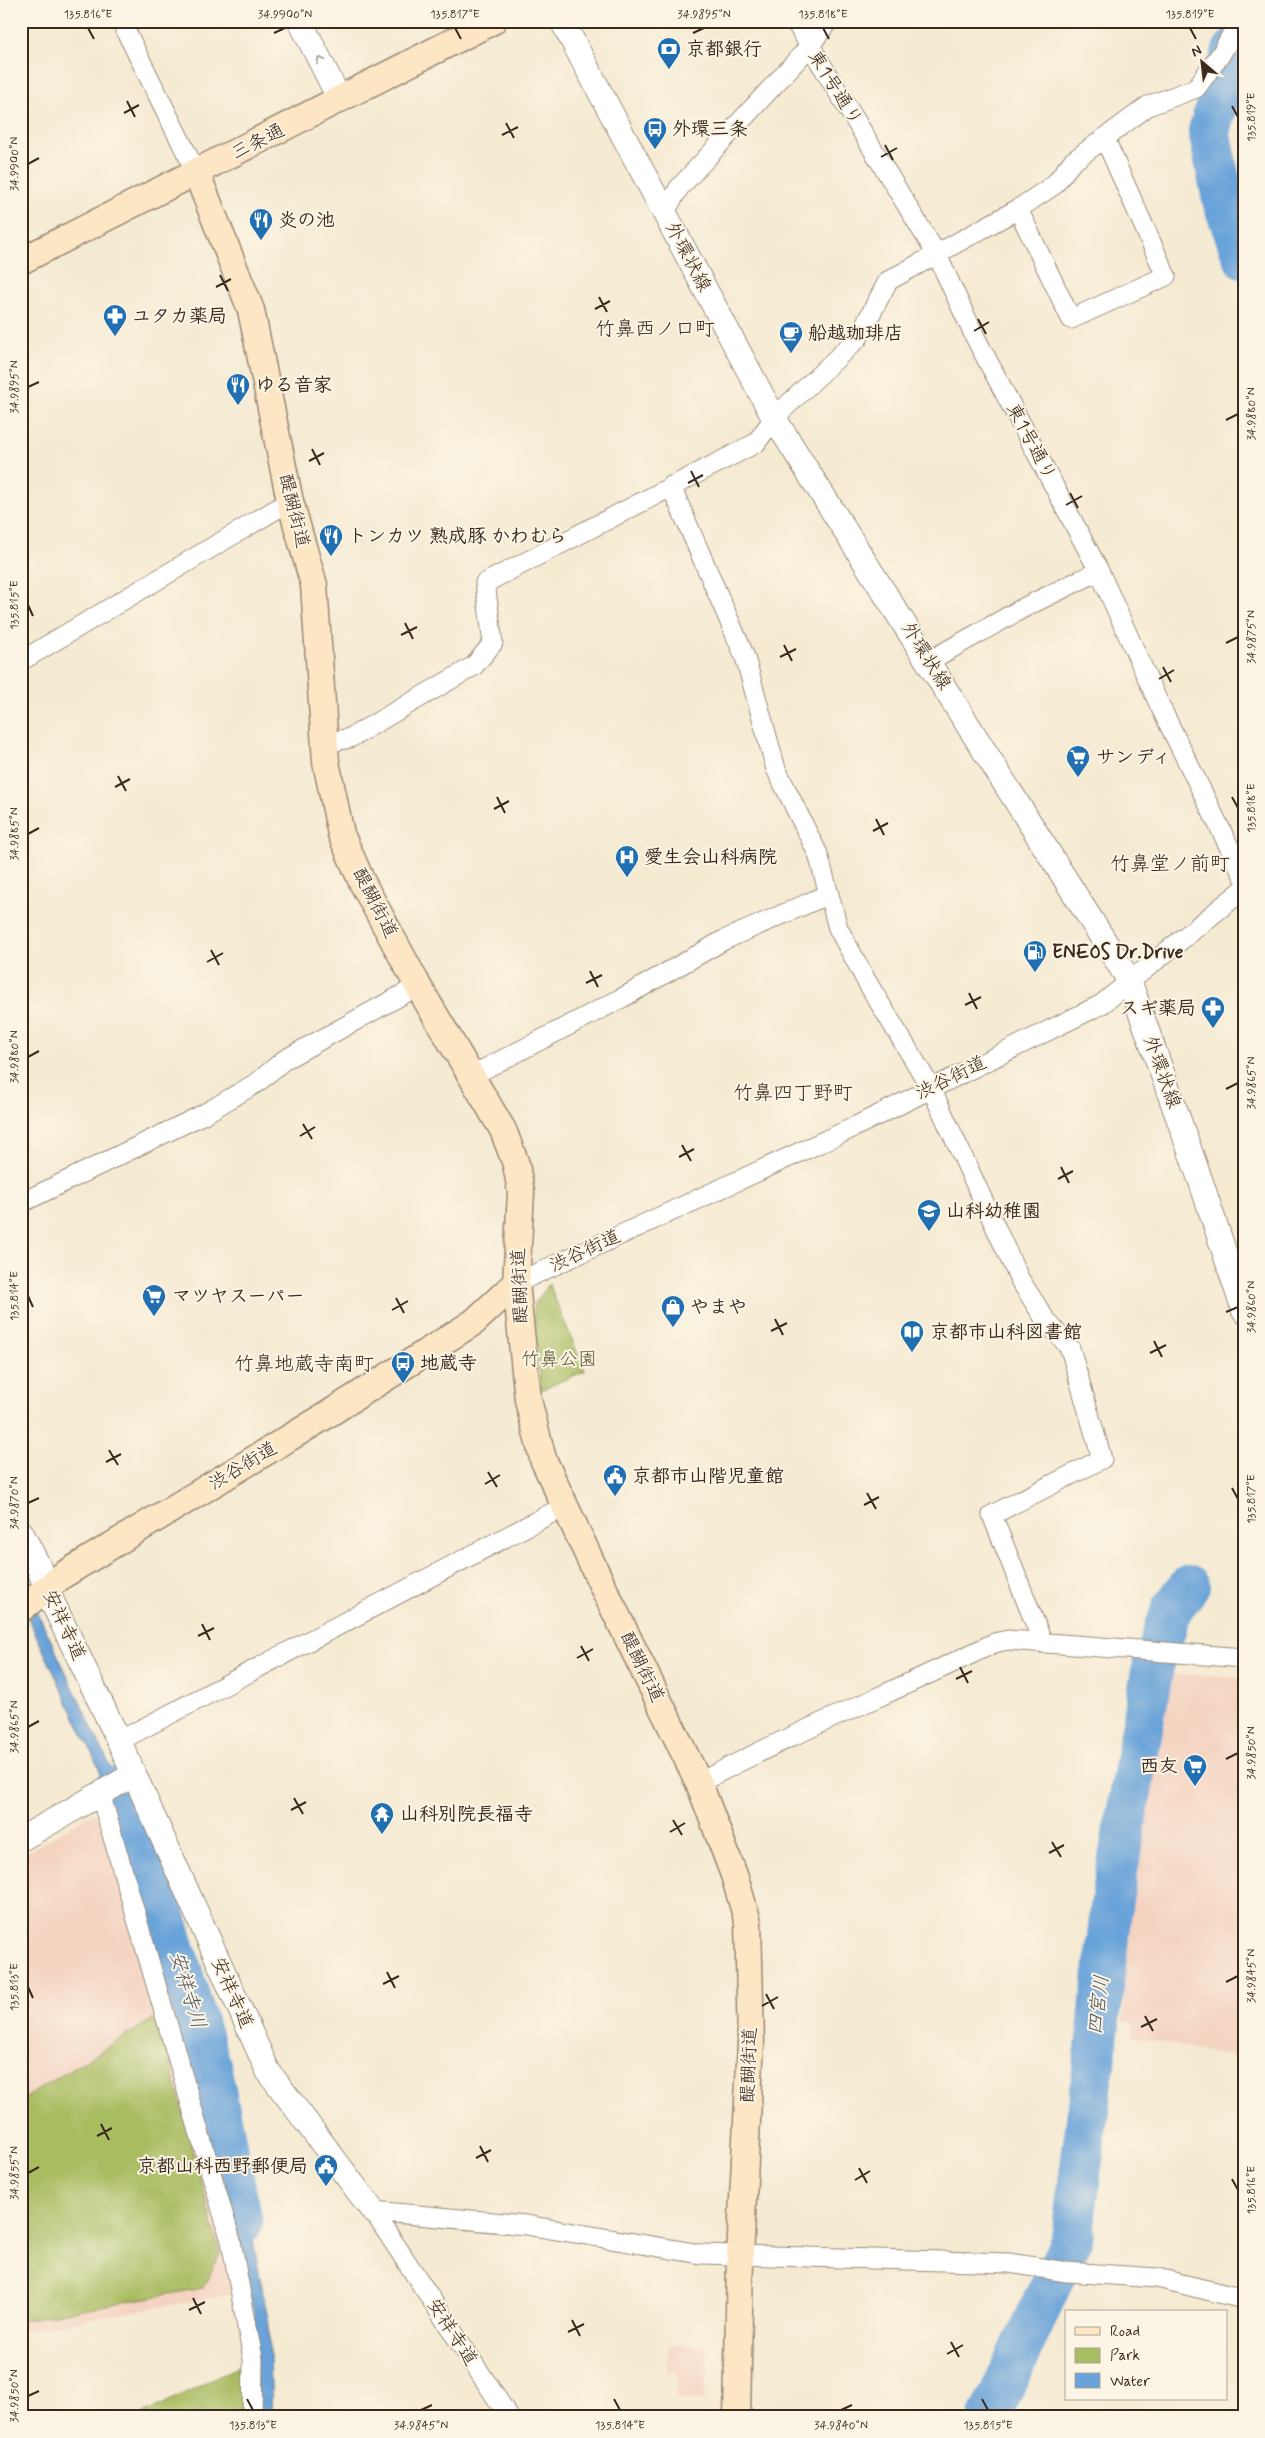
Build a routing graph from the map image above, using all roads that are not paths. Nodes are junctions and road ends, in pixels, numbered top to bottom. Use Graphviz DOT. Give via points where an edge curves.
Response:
graph roads {
  1 [pos="121,21"];
  2 [pos="300,21"];
  3 [pos="493,21"];
  4 [pos="562,21"];
  5 [pos="795,21"];
  6 [pos="828,21"];
  7 [pos="1239,21"];
  8 [pos="809,47"];
  9 [pos="340,100"];
  10 [pos="1105,139"];
  11 [pos="196,174"];
  12 [pos="1018,209"];
  13 [pos="664,213"];
  14 [pos="937,255"];
  15 [pos="21,262"];
  16 [pos="774,418"];
  17 [pos="670,486"];
  18 [pos="290,501"];
  19 [pos="1099,571"];
  20 [pos="21,661"];
  21 [pos="929,661"];
  22 [pos="326,743"];
  23 [pos="1244,877"];
  24 [pos="1244,889"];
  25 [pos="829,894"];
  26 [pos="1129,980"];
  27 [pos="418,986"];
  28 [pos="471,1076"];
  29 [pos="931,1088"];
  30 [pos="21,1202"];
  31 [pos="516,1283"];
  32 [pos="1244,1311"];
  33 [pos="565,1506"];
  34 [pos="21,1532"];
  35 [pos="35,1597"];
  36 [pos="1043,1643"];
  37 [pos="1244,1658"];
  38 [pos="119,1740"];
  39 [pos="133,1775"];
  40 [pos="699,1782"];
  41 [pos="100,1793"];
  42 [pos="21,1839"];
  43 [pos="373,2211"];
  44 [pos="740,2257"];
  45 [pos="1244,2299"];
  46 [pos="252,2417"];
  47 [pos="509,2417"];
  48 [pos="737,2417"];
  1 -- 11 [label="street"];
  9 -- 2 [label="street, one-way"];
  3 -- 9 [label="main road, 三条通"];
  4 -- 13 [label="street, 外環状線"];
  5 -- 8 [label="street, 東1号通り"];
  6 -- 8 [label="street"];
  7 -- 10 [label="street" via="1221,54 1196,88 1148,106"];
  8 -- 13 [label="street" via="679,188"];
  8 -- 14 [label="street, 東1号通り"];
  9 -- 11 [label="main road, 三条通"];
  10 -- 12 [label="street" via="1072,162 1054,185"];
  10 -- 12 [label="street" via="1166,276 1071,319"];
  11 -- 15 [label="main road, 三条通"];
  11 -- 18 [label="main road, 醍醐街道" via="251,310"];
  12 -- 14 [label="street"];
  13 -- 16 [label="street, 外環状線"];
  14 -- 16 [label="street" via="888,281 858,338"];
  14 -- 19 [label="street, 東1号通り" via="975,337"];
  16 -- 17 [label="street" via="756,443"];
  16 -- 21 [label="street, 外環状線"];
  17 -- 22 [label="street" via="484,583 493,643 474,666 350,738"];
  17 -- 25 [label="street" via="745,657 776,769 818,854"];
  18 -- 20 [label="street"];
  18 -- 22 [label="main road, 醍醐街道" via="314,585"];
  19 -- 21 [label="street" via="1025,607"];
  19 -- 23 [label="street, 東1号通り" via="1159,704"];
  21 -- 26 [label="street, 外環状線"];
  22 -- 27 [label="main road, 醍醐街道" via="326,762 341,834 362,882"];
  24 -- 26 [label="street, 渋谷街道"];
  25 -- 28 [label="street" via="724,940 622,998"];
  25 -- 29 [label="street" via="842,936 866,982"];
  26 -- 29 [label="street, 渋谷街道" via="1102,1004"];
  26 -- 32 [label="street, 外環状線"];
  27 -- 28 [label="main road, 醍醐街道"];
  27 -- 30 [label="street" via="284,1060 258,1082 204,1114"];
  28 -- 31 [label="main road, 醍醐街道" via="503,1130 516,1164 521,1192"];
  29 -- 31 [label="street, 渋谷街道" via="848,1130"];
  29 -- 36 [label="street" via="1020,1280 1045,1319 1070,1348 1102,1459 992,1514"];
  31 -- 33 [label="main road, 醍醐街道" via="528,1400 543,1459"];
  31 -- 35 [label="main road, 渋谷街道" via="474,1322 63,1575"];
  33 -- 38 [label="street"];
  33 -- 40 [label="main road, 醍醐街道"];
  34 -- 35 [label="street, 安祥寺道" via="38,1566"];
  35 -- 38 [label="street, 安祥寺道"];
  36 -- 37 [label="street"];
  36 -- 40 [label="street" via="1008,1640 994,1643 805,1729"];
  38 -- 39 [label="street, 安祥寺道"];
  39 -- 41 [label="street"];
  39 -- 43 [label="street, 安祥寺道" via="268,2071"];
  40 -- 44 [label="main road, 醍醐街道" via="748,1922 751,2042"];
  41 -- 42 [label="street"];
  41 -- 46 [label="street" via="231,2241 253,2359"];
  43 -- 44 [label="street" via="526,2226 701,2254"];
  43 -- 47 [label="street, 安祥寺道"];
  44 -- 45 [label="street" via="1009,2263 1067,2272 1157,2278"];
  44 -- 48 [label="main road, 醍醐街道"];
}
